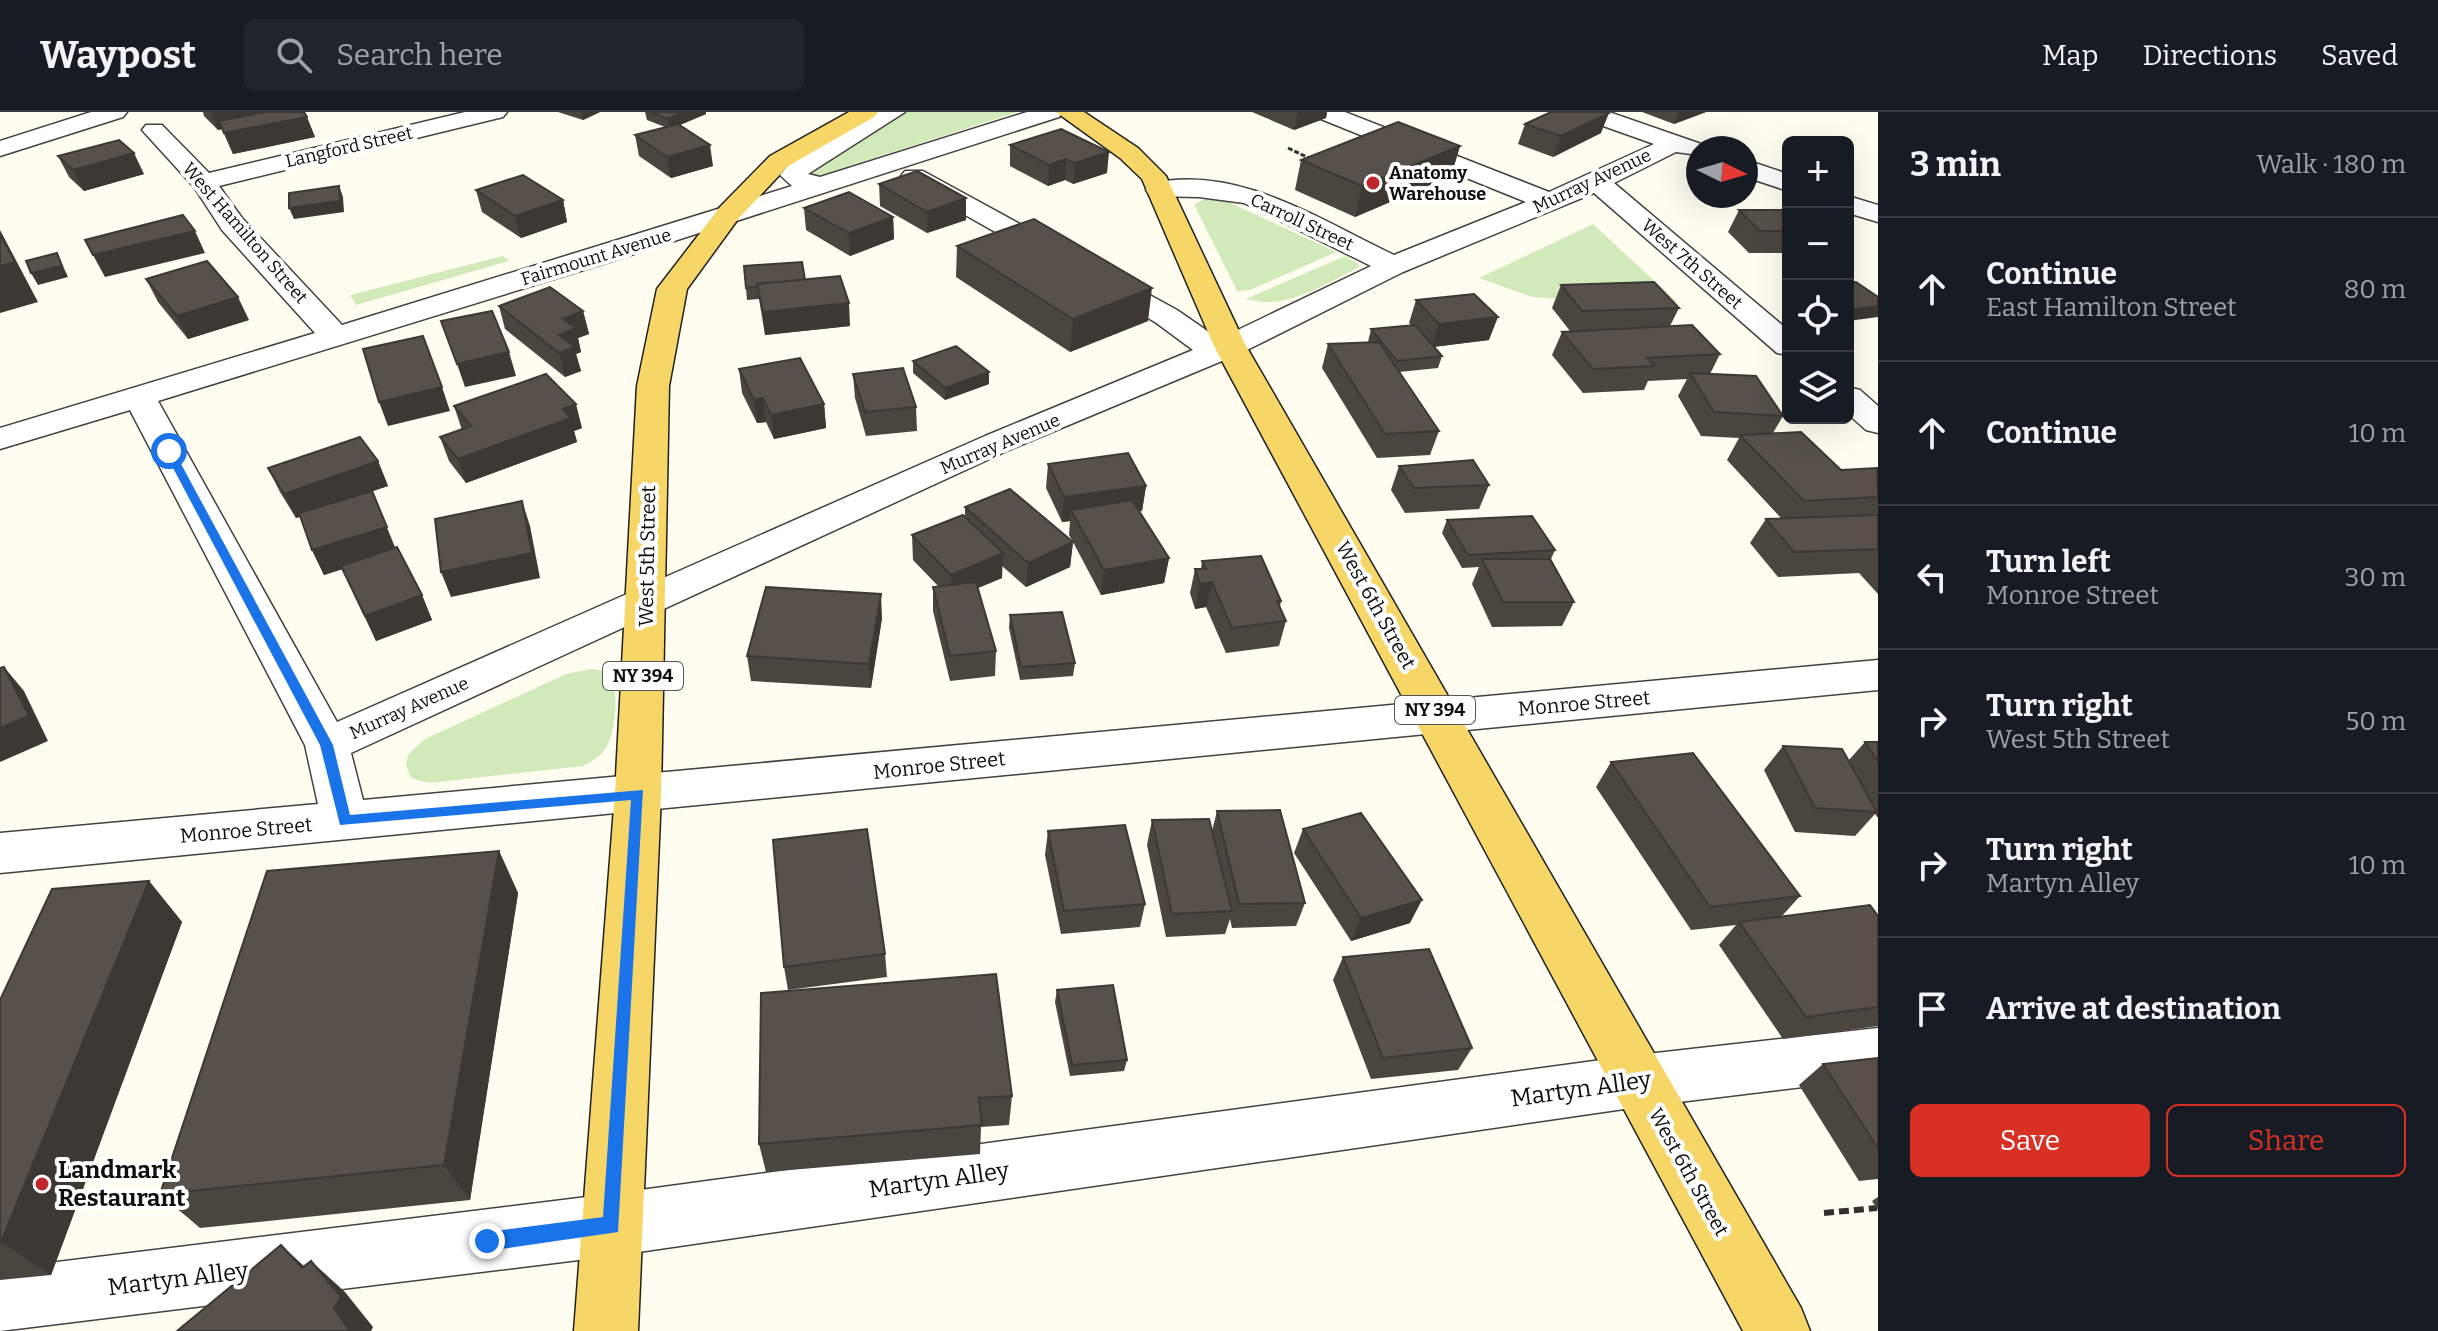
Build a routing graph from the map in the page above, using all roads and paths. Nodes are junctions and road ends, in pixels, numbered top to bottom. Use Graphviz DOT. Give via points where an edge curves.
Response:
graph roads {
  1 [pos="115,112"];
  2 [pos="495,112"];
  3 [pos="866,112"];
  4 [pos="893,112"];
  5 [pos="1051,112"];
  6 [pos="1068,112"];
  7 [pos="1324,112"];
  8 [pos="1586,112"];
  9 [pos="154,130"];
  10 [pos="1686,147"];
  11 [pos="0,149"];
  12 [pos="892,163"];
  13 [pos="1758,172"];
  14 [pos="839,179"];
  15 [pos="1782,181"];
  16 [pos="203,182"];
  17 [pos="1597,182"];
  18 [pos="1159,190"];
  19 [pos="1550,202"];
  20 [pos="1854,206"];
  21 [pos="1878,214"];
  22 [pos="726,216"];
  23 [pos="1393,266"];
  24 [pos="335,336"];
  25 [pos="1782,341"];
  26 [pos="1223,349"];
  27 [pos="139,396"];
  28 [pos="1854,402"];
  29 [pos="1878,423"];
  30 [pos="0,439"];
  31 [pos="646,600"];
  32 [pos="1878,675"];
  33 [pos="1439,717"];
  34 [pos="327,745"];
  35 [pos="638,794"];
  36 [pos="345,821"];
  37 [pos="0,853"];
  38 [pos="1878,1053"];
  39 [pos="1638,1081"];
  40 [pos="1877,1208"];
  41 [pos="1824,1213"];
  42 [pos="611,1225"];
  43 [pos="0,1301"];
  44 [pos="606,1331"];
  45 [pos="1778,1331"];
  1 -- 11 [label="street"];
  2 -- 16 [label="street, Langford Street"];
  3 -- 22 [label="main road, West 5th Street / NY 394" via="779,161"];
  4 -- 14 [label="street" via="793,175 806,182"];
  5 -- 12 [label="street, Fairmount Avenue"];
  6 -- 18 [label="main road, West 6th Street / NY 394" via="1129,153 1153,176"];
  7 -- 19 [label="street"];
  8 -- 10 [label="street"];
  9 -- 16 [label="street, West Hamilton Street"];
  10 -- 17 [label="street, Murray Avenue"];
  12 -- 14 [label="street, Fairmount Avenue"];
  12 -- 26 [label="street"];
  13 -- 15 [label="street"];
  14 -- 22 [label="street, Fairmount Avenue"];
  16 -- 24 [label="street, West Hamilton Street" via="232,224"];
  17 -- 19 [label="street, Murray Avenue"];
  17 -- 25 [label="street, West 7th Street"];
  18 -- 23 [label="street, Carroll Street" via="1250,196"];
  18 -- 26 [label="main road, West 6th Street / NY 394"];
  19 -- 23 [label="street, Murray Avenue"];
  20 -- 21 [label="street"];
  22 -- 24 [label="street, Fairmount Avenue"];
  22 -- 31 [label="main road, West 5th Street / NY 394" via="672,289 653,386"];
  23 -- 26 [label="street, Murray Avenue"];
  24 -- 27 [label="street, Fairmount Avenue"];
  26 -- 31 [label="street, Murray Avenue"];
  26 -- 33 [label="main road, West 6th Street / NY 394"];
  27 -- 30 [label="street, Fairmount Avenue"];
  27 -- 34 [label="street"];
  28 -- 29 [label="street"];
  31 -- 34 [label="street, Murray Avenue"];
  31 -- 35 [label="main road, West 5th Street / NY 394"];
  32 -- 33 [label="street, Monroe Street"];
  33 -- 35 [label="street, Monroe Street"];
  33 -- 39 [label="main road, West 6th Street / NY 394"];
  34 -- 36 [label="street"];
  35 -- 36 [label="street, Monroe Street"];
  35 -- 42 [label="main road, West 5th Street / NY 394"];
  36 -- 37 [label="street, Monroe Street"];
  38 -- 39 [label="street, Martyn Alley"];
  39 -- 42 [label="street, Martyn Alley"];
  39 -- 45 [label="main road, West 6th Street / NY 394"];
  40 -- 41 [label="path"];
  42 -- 43 [label="street, Martyn Alley"];
  42 -- 44 [label="main road, West 5th Street / NY 394"];
}
